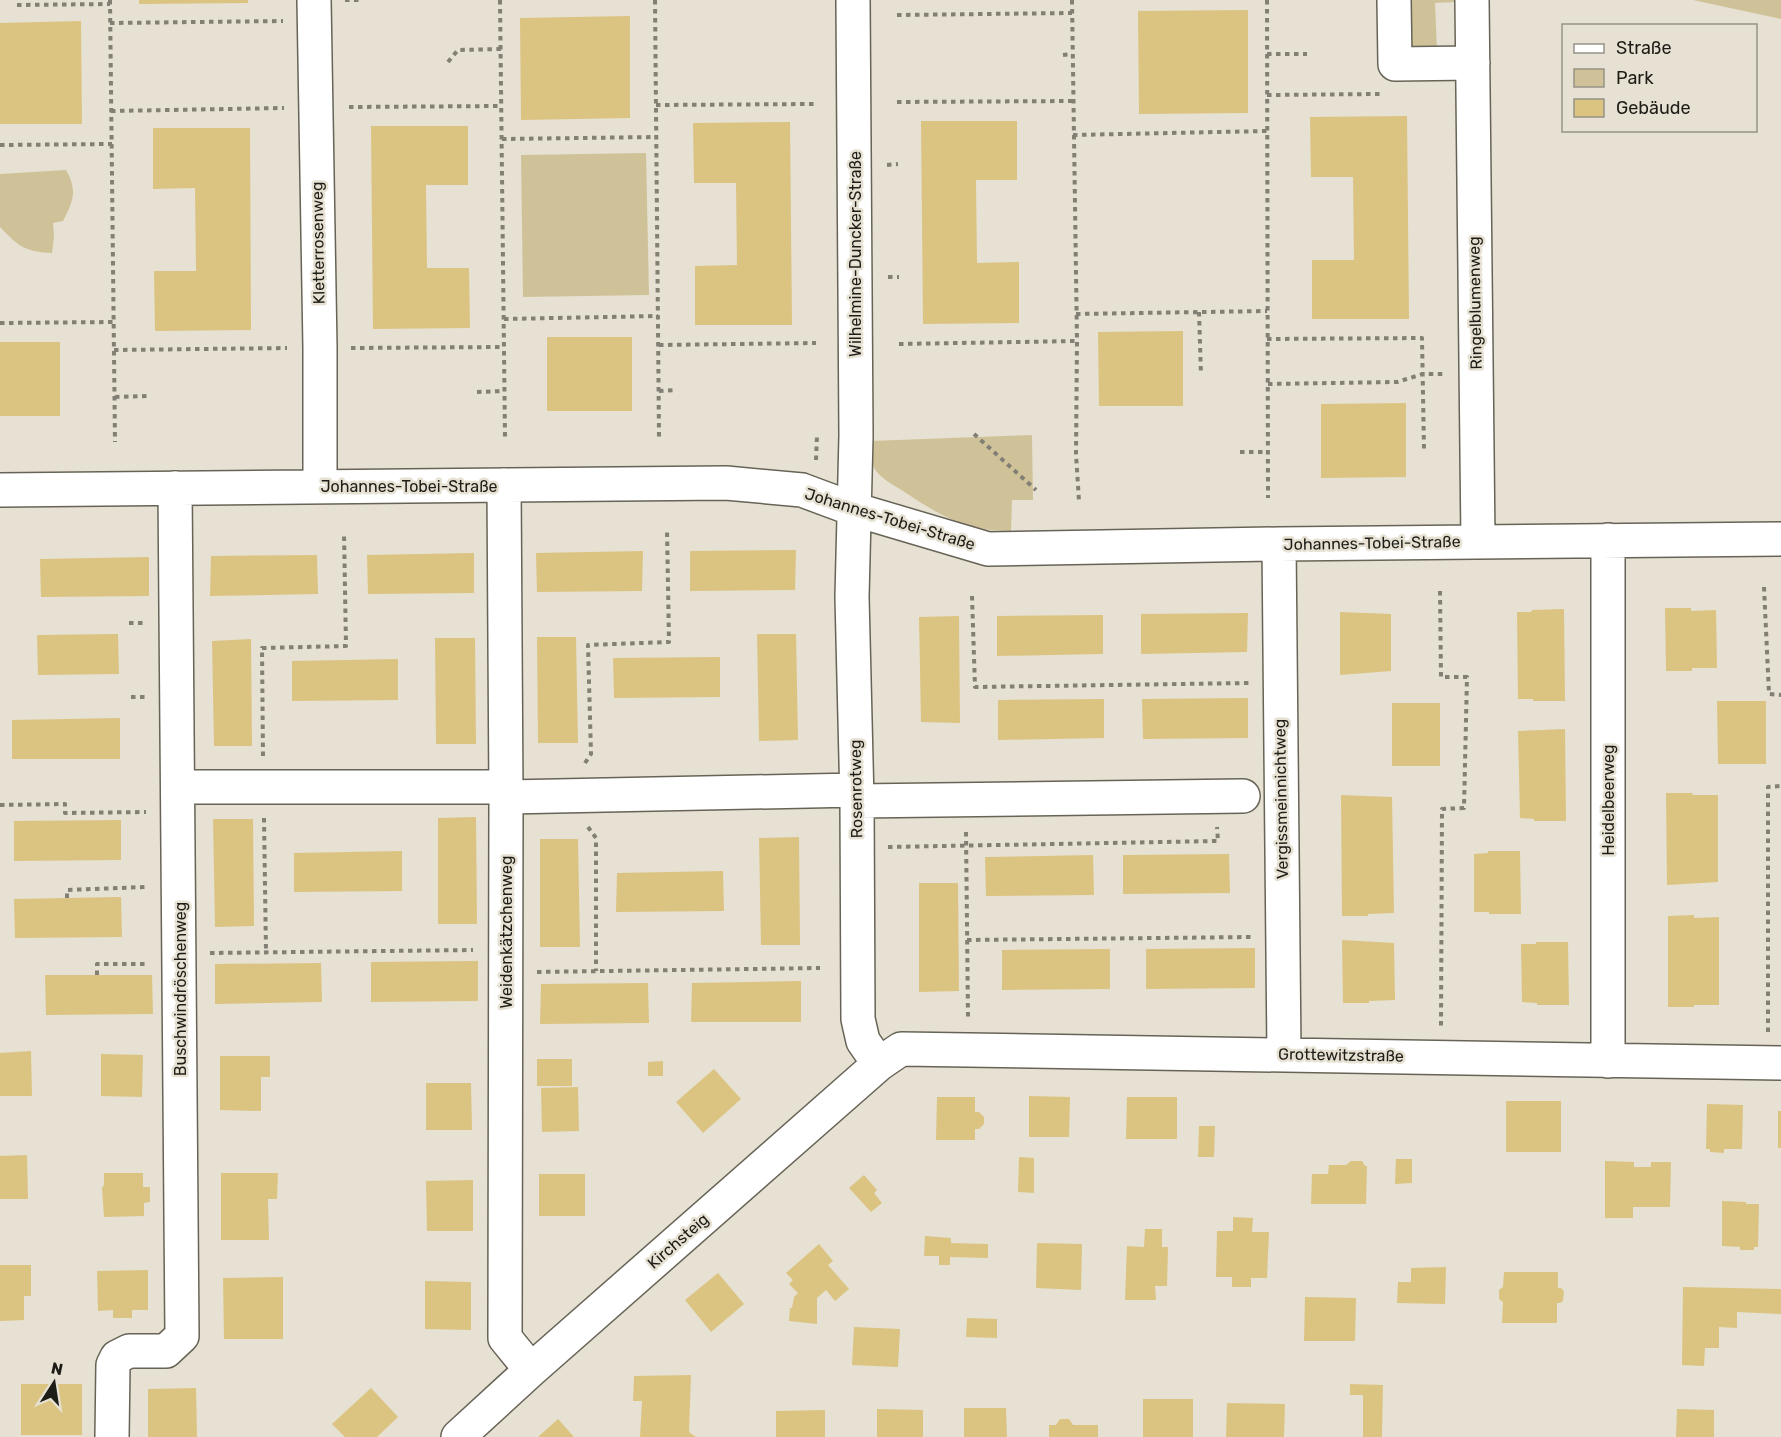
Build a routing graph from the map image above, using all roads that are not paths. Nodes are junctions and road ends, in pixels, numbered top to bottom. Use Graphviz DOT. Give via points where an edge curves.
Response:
graph roads {
  1 [pos="853,0"];
  2 [pos="1394,0"];
  3 [pos="1472,0"];
  4 [pos="314,10"];
  5 [pos="1473,63"];
  6 [pos="504,485"];
  7 [pos="320,487"];
  8 [pos="175,488"];
  9 [pos="0,490"];
  10 [pos="853,509"];
  11 [pos="1781,539"];
  12 [pos="1608,540"];
  13 [pos="1478,542"];
  14 [pos="1279,544"];
  15 [pos="506,792"];
  16 [pos="856,796"];
  17 [pos="1230,796"];
  18 [pos="178,799"];
  19 [pos="1284,1054"];
  20 [pos="890,1056"];
  21 [pos="1608,1060"];
  22 [pos="1781,1063"];
  23 [pos="531,1370"];
  24 [pos="112,1437"];
  25 [pos="458,1437"];
  1 -- 10 [label="street, Wilhelmine-Duncker-Straße"];
  2 -- 5 [label="street" via="1395,64"];
  3 -- 5 [label="street, Ringelblumenweg"];
  4 -- 7 [label="street, Kletterrosenweg"];
  5 -- 13 [label="street, Ringelblumenweg"];
  6 -- 7 [label="street, Johannes-Tobei-Straße"];
  6 -- 10 [label="street, Johannes-Tobei-Straße" via="726,483 802,490"];
  6 -- 15 [label="street, Weidenkätzchenweg"];
  7 -- 8 [label="street, Johannes-Tobei-Straße"];
  8 -- 9 [label="street, Johannes-Tobei-Straße"];
  8 -- 18 [label="street, Buschwindröschenweg"];
  10 -- 14 [label="street, Johannes-Tobei-Straße" via="988,549"];
  10 -- 16 [label="street, Rosenrotweg"];
  11 -- 12 [label="street, Johannes-Tobei-Straße"];
  12 -- 13 [label="street, Johannes-Tobei-Straße"];
  12 -- 21 [label="street, Heidelbeerweg"];
  13 -- 14 [label="street, Johannes-Tobei-Straße"];
  14 -- 19 [label="street, Vergissmeinnichtweg"];
  15 -- 16 [label="street" via="564,796"];
  15 -- 18 [label="street" via="264,787"];
  15 -- 23 [label="street, Weidenkätzchenweg" via="505,1338"];
  16 -- 17 [label="street" via="965,800"];
  16 -- 20 [label="street, Rosenrotweg" via="858,1019 863,1041"];
  18 -- 24 [label="street, Buschwindröschenweg" via="182,1336 166,1351 129,1352 117,1357 112,1365"];
  19 -- 20 [label="street, Grottewitzstraße"];
  19 -- 21 [label="street, Grottewitzstraße"];
  20 -- 23 [label="street, Kirchsteig"];
  21 -- 22 [label="street, Grottewitzstraße"];
  23 -- 25 [label="street, Kirchsteig"];
}
